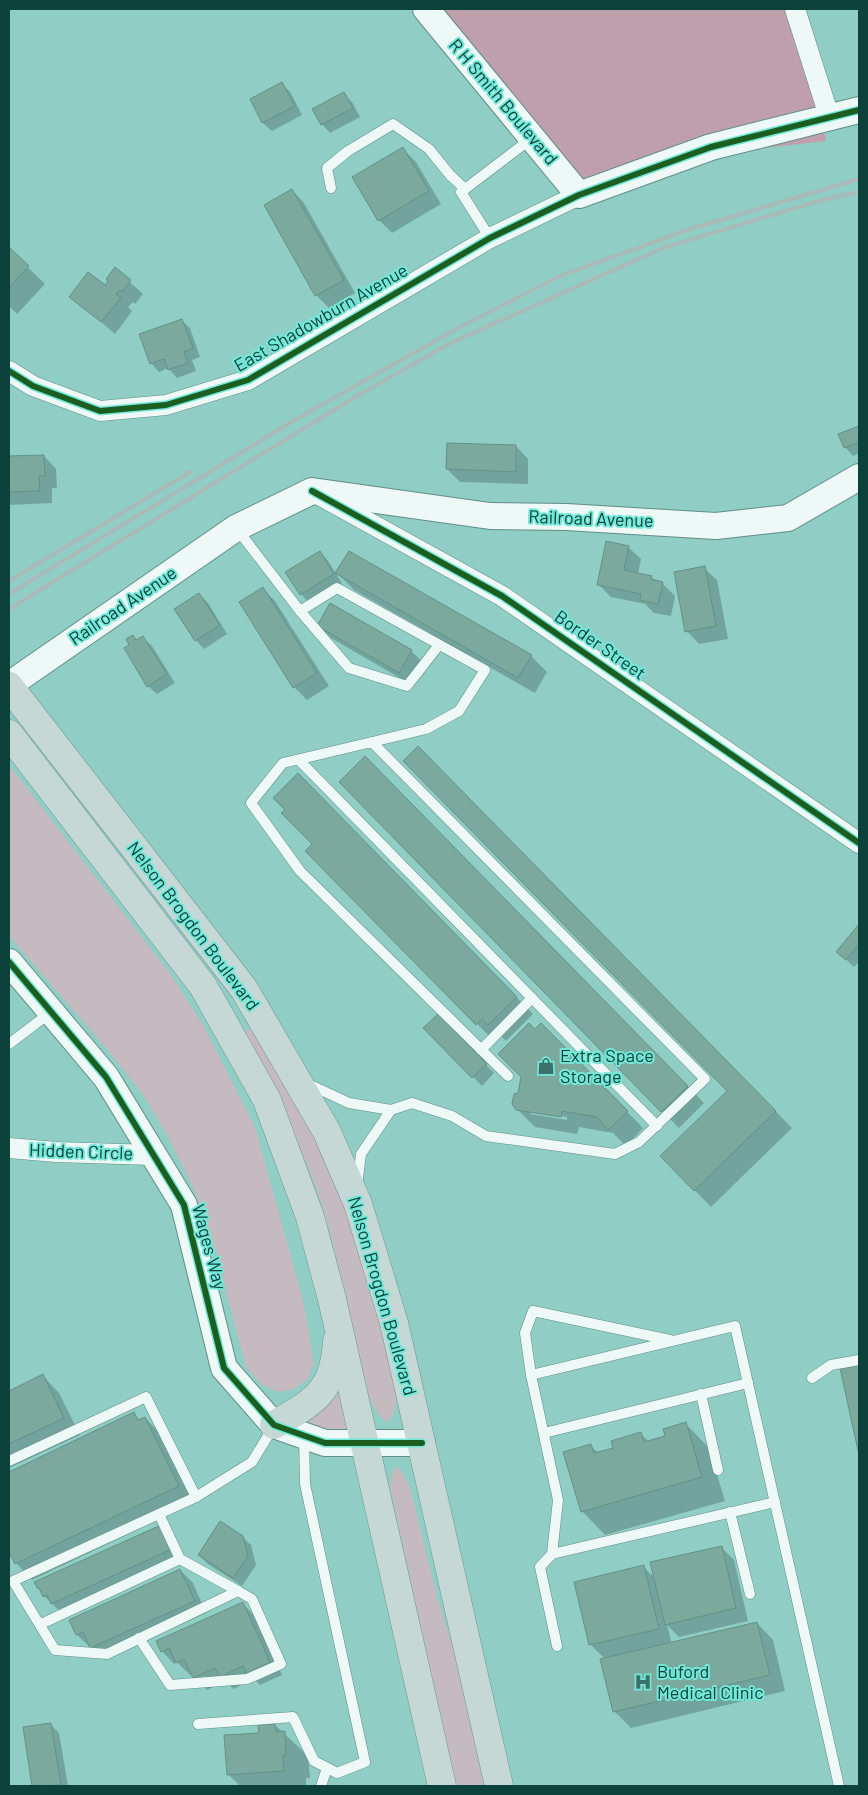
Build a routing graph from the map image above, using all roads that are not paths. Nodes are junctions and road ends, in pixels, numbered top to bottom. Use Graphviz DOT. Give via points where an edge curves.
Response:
graph roads {
  1 [pos="426,9"];
  2 [pos="795,9"];
  3 [pos="859,110"];
  4 [pos="829,116"];
  5 [pos="533,138"];
  6 [pos="331,188"];
  7 [pos="465,189"];
  8 [pos="579,195"];
  9 [pos="490,238"];
  10 [pos="9,370"];
  11 [pos="859,478"];
  12 [pos="312,491"];
  13 [pos="236,528"];
  14 [pos="300,611"];
  15 [pos="439,644"];
  16 [pos="9,685"];
  17 [pos="9,734"];
  18 [pos="372,742"];
  19 [pos="298,760"];
  20 [pos="859,843"];
  21 [pos="9,962"];
  22 [pos="532,998"];
  23 [pos="51,1012"];
  24 [pos="9,1044"];
  25 [pos="481,1050"];
  26 [pos="508,1076"];
  27 [pos="299,1080"];
  28 [pos="391,1110"];
  29 [pos="657,1126"];
  30 [pos="9,1148"];
  31 [pos="154,1154"];
  32 [pos="356,1198"];
  33 [pos="338,1327"];
  34 [pos="673,1340"];
  35 [pos="859,1360"];
  36 [pos="531,1374"];
  37 [pos="812,1378"];
  38 [pos="748,1383"];
  39 [pos="701,1394"];
  40 [pos="274,1425"];
  41 [pos="544,1433"];
  42 [pos="304,1436"];
  43 [pos="365,1443"];
  44 [pos="422,1444"];
  45 [pos="9,1461"];
  46 [pos="718,1470"];
  47 [pos="196,1497"];
  48 [pos="775,1502"];
  49 [pos="730,1512"];
  50 [pos="159,1514"];
  51 [pos="552,1554"];
  52 [pos="180,1559"];
  53 [pos="9,1571"];
  54 [pos="13,1581"];
  55 [pos="238,1591"];
  56 [pos="750,1594"];
  57 [pos="41,1624"];
  58 [pos="139,1638"];
  59 [pos="557,1646"];
  60 [pos="198,1724"];
  61 [pos="327,1768"];
  62 [pos="321,1786"];
  63 [pos="442,1786"];
  64 [pos="499,1786"];
  65 [pos="839,1786"];
  1 -- 5 [label="street, R H Smith Boulevard"];
  2 -- 4 [label="street"];
  3 -- 4 [label="street"];
  4 -- 8 [label="street" via="710,147"];
  5 -- 7 [label="lane"];
  5 -- 8 [label="street, R H Smith Boulevard"];
  6 -- 7 [label="lane" via="327,168 393,124 429,149"];
  7 -- 9 [label="lane" via="461,192"];
  8 -- 9 [label="street, East Shadowburn Avenue"];
  9 -- 10 [label="street, East Shadowburn Avenue" via="248,380 166,406 100,410 34,386"];
  11 -- 12 [label="street, Railroad Avenue" via="788,518 716,526 490,516"];
  12 -- 13 [label="street"];
  12 -- 20 [label="street, Border Street" via="502,596"];
  13 -- 14 [label="lane"];
  13 -- 16 [label="street, Railroad Avenue"];
  14 -- 15 [label="lane" via="336,588"];
  14 -- 15 [label="lane" via="349,668 407,686"];
  15 -- 18 [label="lane" via="486,670 458,711 426,729"];
  16 -- 27 [label="highway, Nelson Brogdon Boulevard" via="244,989"];
  17 -- 33 [label="highway, Nelson Brogdon Boulevard" via="203,986 266,1100 310,1217"];
  18 -- 19 [label="lane"];
  18 -- 29 [label="lane" via="705,1079"];
  19 -- 22 [label="lane"];
  19 -- 25 [label="lane" via="283,764 251,803 300,871"];
  21 -- 23 [label="street, Wages Way"];
  22 -- 25 [label="lane"];
  22 -- 29 [label="lane"];
  23 -- 24 [label="lane"];
  23 -- 31 [label="street, Wages Way" via="106,1076"];
  25 -- 26 [label="lane"];
  27 -- 28 [label="lane" via="349,1103"];
  27 -- 32 [label="highway, Nelson Brogdon Boulevard" via="327,1132"];
  28 -- 29 [label="lane" via="412,1103 452,1116 486,1136 615,1154 639,1142"];
  28 -- 32 [label="lane" via="361,1154"];
  30 -- 31 [label="street, Hidden Circle"];
  31 -- 40 [label="street, Wages Way" via="184,1205 224,1368"];
  32 -- 44 [label="highway, Nelson Brogdon Boulevard" via="394,1323"];
  33 -- 40 [label="highway" via="336,1364 329,1383 315,1400"];
  33 -- 43 [label="highway, Nelson Brogdon Boulevard"];
  34 -- 36 [label="lane"];
  34 -- 36 [label="lane" via="533,1311 525,1333"];
  34 -- 38 [label="lane" via="735,1326"];
  35 -- 37 [label="lane" via="831,1365"];
  36 -- 41 [label="lane"];
  38 -- 39 [label="lane"];
  38 -- 48 [label="lane"];
  39 -- 41 [label="lane"];
  39 -- 46 [label="lane"];
  40 -- 42 [label="street, Wages Way"];
  40 -- 47 [label="lane" via="252,1462"];
  41 -- 51 [label="lane" via="558,1500"];
  42 -- 43 [label="street, Wages Way" via="324,1443"];
  42 -- 61 [label="lane" via="305,1484 365,1762 337,1774"];
  43 -- 44 [label="street, Wages Way"];
  43 -- 63 [label="highway, Nelson Brogdon Boulevard"];
  44 -- 64 [label="highway, Nelson Brogdon Boulevard"];
  45 -- 47 [label="lane" via="146,1397"];
  47 -- 50 [label="lane"];
  48 -- 49 [label="lane"];
  48 -- 65 [label="lane"];
  49 -- 51 [label="lane"];
  49 -- 56 [label="lane"];
  50 -- 52 [label="lane"];
  50 -- 54 [label="lane"];
  51 -- 59 [label="lane" via="540,1568"];
  52 -- 55 [label="lane"];
  52 -- 57 [label="lane"];
  53 -- 54 [label="lane"];
  54 -- 57 [label="lane"];
  55 -- 58 [label="lane"];
  55 -- 58 [label="lane" via="252,1599 281,1664 247,1679 170,1685"];
  57 -- 58 [label="lane" via="55,1650 107,1654"];
  60 -- 61 [label="lane" via="293,1717 314,1761"];
  61 -- 62 [label="lane"];
}
